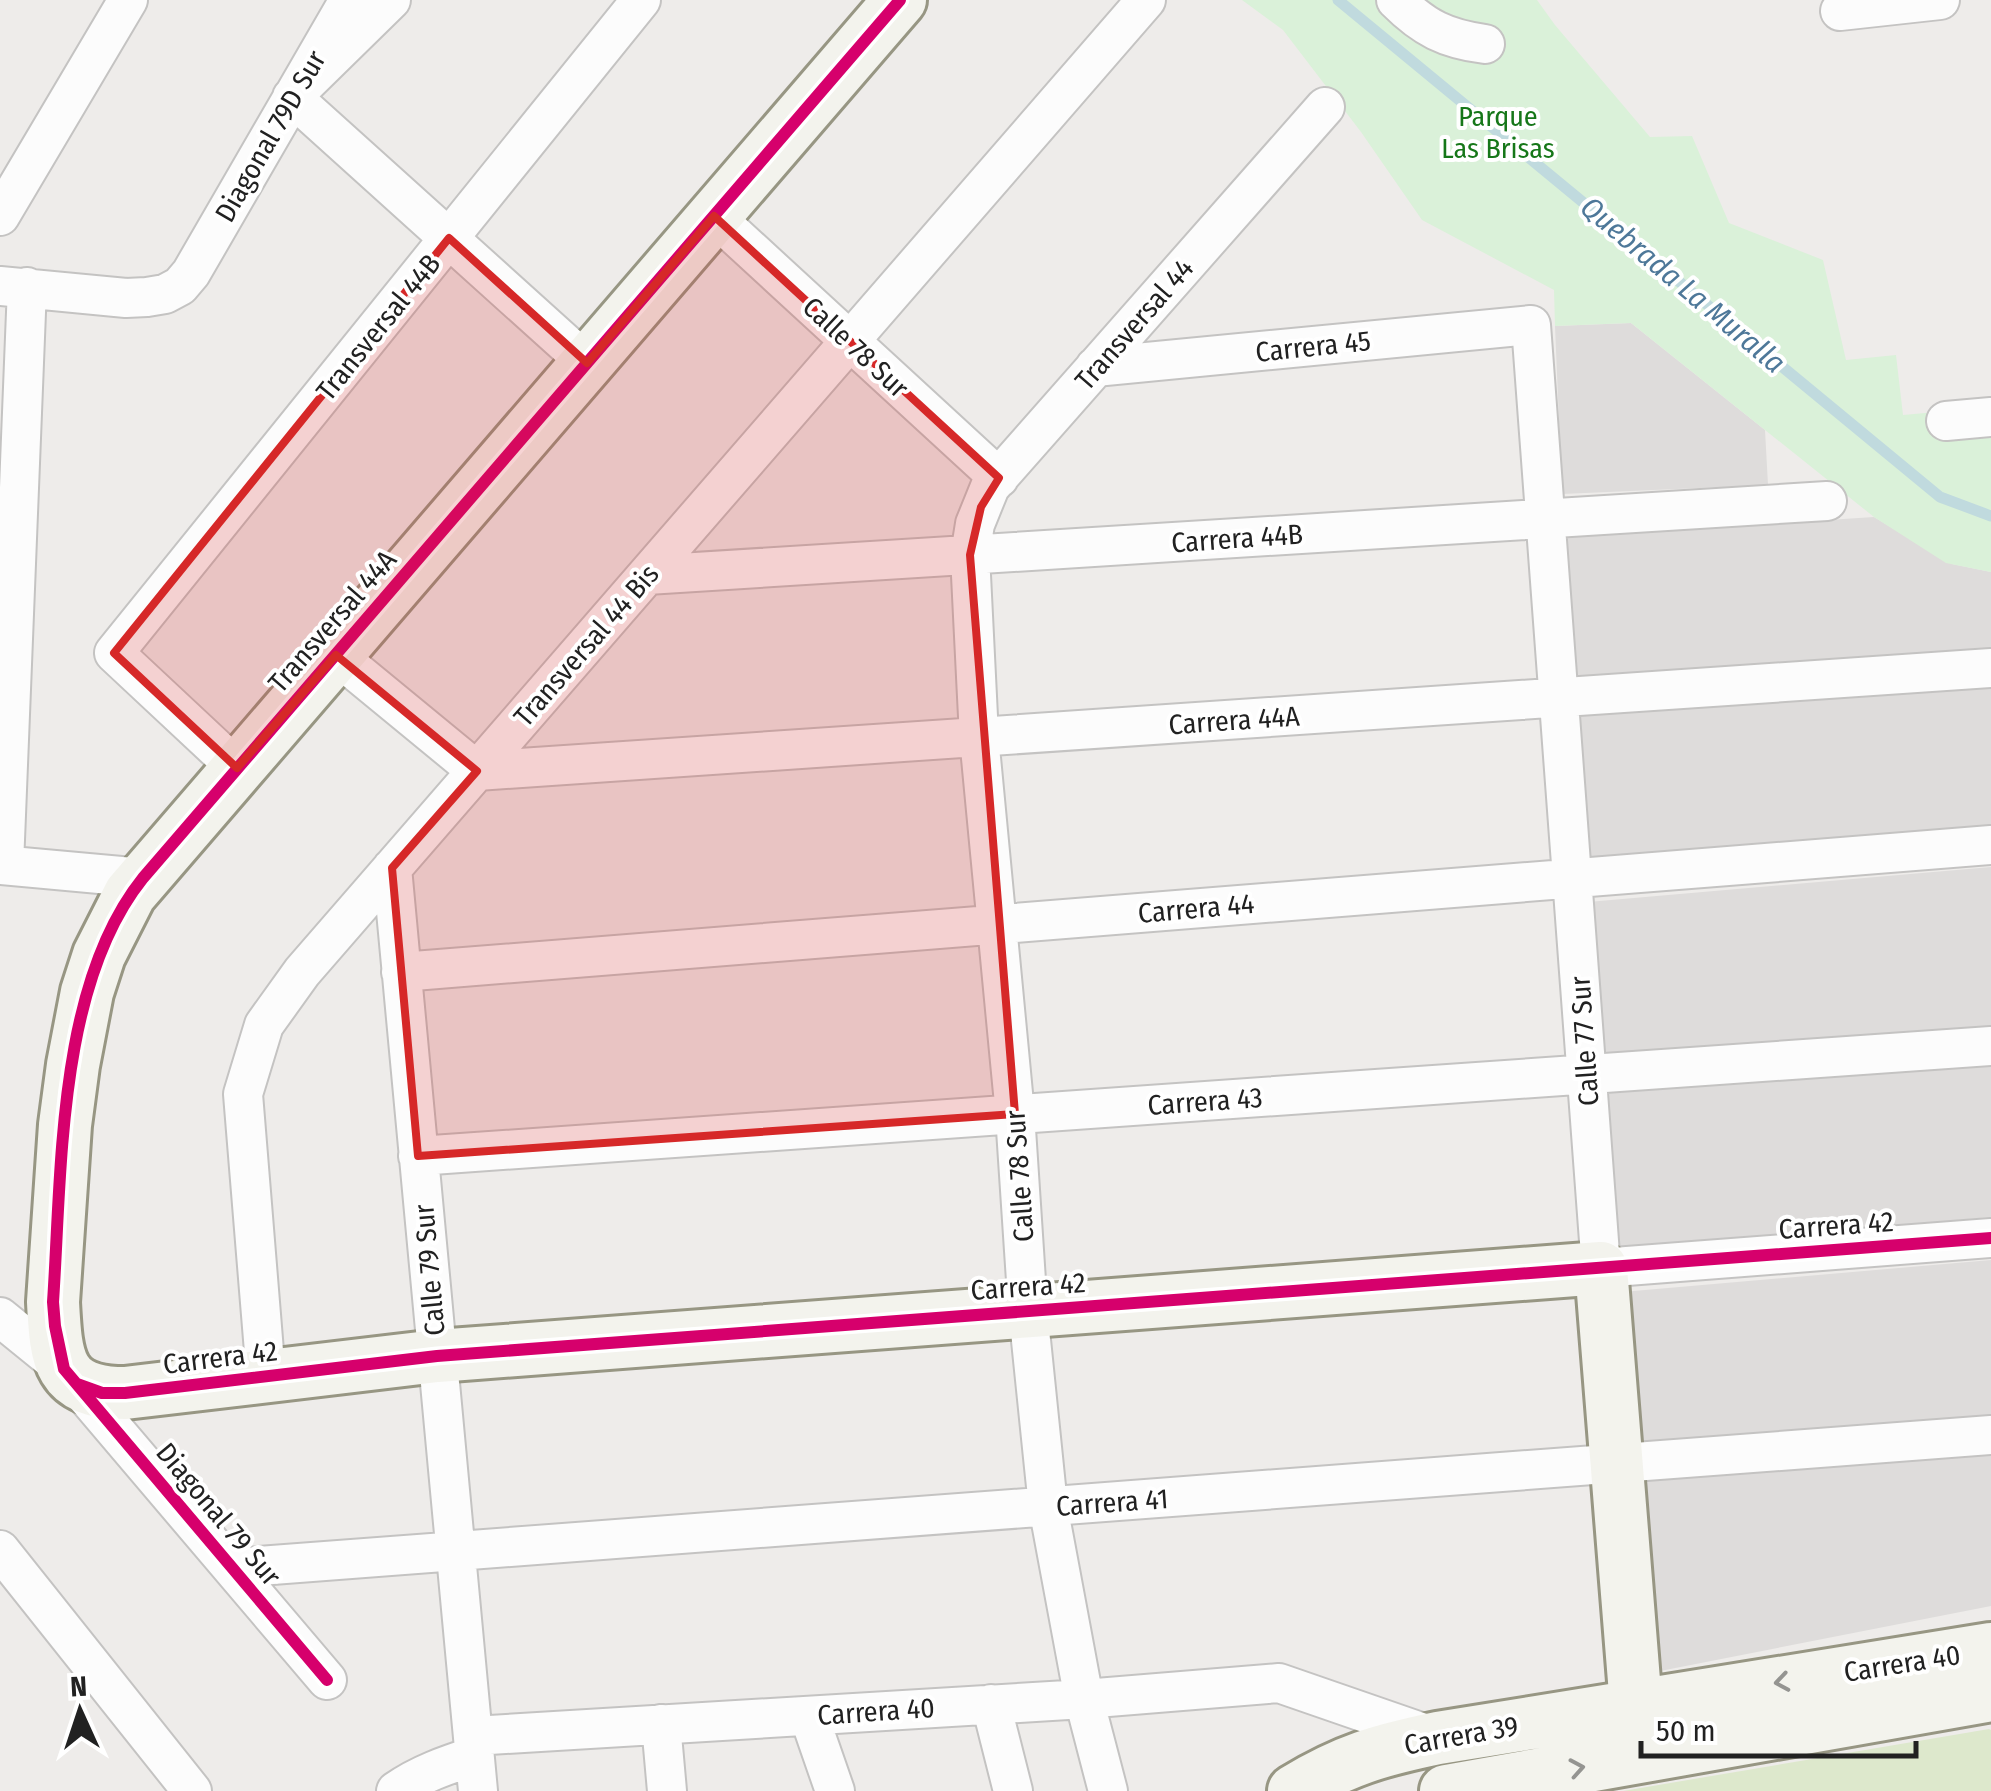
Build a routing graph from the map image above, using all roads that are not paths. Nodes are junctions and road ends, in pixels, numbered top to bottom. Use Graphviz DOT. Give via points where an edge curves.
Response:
graph roads {
  1 [pos="128,0"];
  2 [pos="349,0"];
  3 [pos="390,0"];
  4 [pos="641,0"];
  5 [pos="900,0"];
  6 [pos="1146,0"];
  7 [pos="1396,0"];
  8 [pos="1940,0"];
  9 [pos="1840,11"];
  10 [pos="1485,44"];
  11 [pos="292,97"];
  12 [pos="1325,107"];
  13 [pos="0,216"];
  14 [pos="714,216"];
  15 [pos="449,238"];
  16 [pos="14,287"];
  17 [pos="1530,325"];
  18 [pos="850,341"];
  19 [pos="587,363"];
  20 [pos="1095,368"];
  21 [pos="1991,416"];
  22 [pos="1946,421"];
  23 [pos="999,478"];
  24 [pos="1826,501"];
  25 [pos="1545,518"];
  26 [pos="970,555"];
  27 [pos="647,575"];
  28 [pos="336,654"];
  29 [pos="1991,668"];
  30 [pos="1559,698"];
  31 [pos="979,738"];
  32 [pos="237,768"];
  33 [pos="477,770"];
  34 [pos="1991,845"];
  35 [pos="2,865"];
  36 [pos="392,868"];
  37 [pos="143,878"];
  38 [pos="1572,879"];
  39 [pos="997,924"];
  40 [pos="402,972"];
  41 [pos="1991,1046"];
  42 [pos="1586,1074"];
  43 [pos="1015,1114"];
  44 [pos="418,1156"];
  45 [pos="1991,1238"];
  46 [pos="1601,1268"];
  47 [pos="1028,1311"];
  48 [pos="0,1317"];
  49 [pos="438,1356"];
  50 [pos="69,1375"];
  51 [pos="266,1376"];
  52 [pos="1991,1436"];
  53 [pos="1616,1464"];
  54 [pos="1048,1506"];
  55 [pos="0,1550"];
  56 [pos="456,1552"];
  57 [pos="232,1568"];
  58 [pos="1991,1649"];
  59 [pos="327,1680"];
  60 [pos="1991,1695"];
  61 [pos="1084,1699"];
  62 [pos="991,1704"];
  63 [pos="809,1716"];
  64 [pos="662,1724"];
  65 [pos="1638,1731"];
  66 [pos="1438,1738"];
  67 [pos="475,1761"];
  68 [pos="192,1791"];
  69 [pos="396,1791"];
  70 [pos="668,1791"];
  71 [pos="835,1791"];
  72 [pos="1013,1791"];
  73 [pos="1108,1791"];
  74 [pos="1294,1791"];
  75 [pos="1446,1791"];
  1 -- 13 [label="street"];
  2 -- 11 [label="street, Diagonal 79D Sur"];
  3 -- 11 [label="street"];
  4 -- 15 [label="street, Transversal 44B"];
  5 -- 14 [label="street, Transversal 44A"];
  6 -- 18 [label="street, Transversal 44 Bis"];
  7 -- 10 [label="street" via="1436,32"];
  8 -- 9 [label="street"];
  11 -- 15 [label="street"];
  11 -- 16 [label="street, Diagonal 79D Sur" via="180,286 147,298"];
  12 -- 20 [label="street, Transversal 44"];
  14 -- 18 [label="street, Calle 78 Sur"];
  14 -- 19 [label="street, Transversal 44A"];
  15 -- 19 [label="street"];
  15 -- 32 [label="street, Transversal 44B" via="114,653"];
  16 -- 35 [label="street"];
  17 -- 20 [label="street, Carrera 45"];
  17 -- 25 [label="street, Calle 77 Sur"];
  18 -- 23 [label="street, Calle 78 Sur"];
  18 -- 27 [label="street, Transversal 44 Bis"];
  19 -- 28 [label="street, Transversal 44A"];
  20 -- 23 [label="street, Transversal 44"];
  21 -- 22 [label="street"];
  23 -- 26 [label="street, Transversal 44" via="981,507"];
  24 -- 25 [label="street, Carrera 44B"];
  25 -- 26 [label="street, Carrera 44B"];
  25 -- 30 [label="street, Calle 77 Sur"];
  26 -- 27 [label="street, Carrera 44B"];
  26 -- 31 [label="street, Calle 78 Sur"];
  27 -- 33 [label="street, Transversal 44 Bis"];
  28 -- 32 [label="street, Transversal 44A"];
  28 -- 33 [label="street"];
  29 -- 30 [label="street, Carrera 44A"];
  30 -- 31 [label="street, Carrera 44A"];
  30 -- 38 [label="street, Calle 77 Sur"];
  31 -- 33 [label="street, Carrera 44A"];
  31 -- 39 [label="street, Calle 78 Sur"];
  32 -- 37 [label="street, Transversal 44A"];
  33 -- 36 [label="street, Transversal 44 Bis"];
  34 -- 38 [label="street, Carrera 44"];
  35 -- 37 [label="street"];
  36 -- 40 [label="street, Calle 79 Sur"];
  36 -- 51 [label="street, Transversal 44 Bis" via="264,1025 243,1094"];
  37 -- 50 [label="street, Transversal 44A" via="99,955 73,1065 54,1302"];
  38 -- 39 [label="street, Carrera 44"];
  38 -- 42 [label="street, Calle 77 Sur"];
  39 -- 40 [label="street, Carrera 44"];
  39 -- 43 [label="street, Calle 78 Sur"];
  40 -- 44 [label="street, Calle 79 Sur"];
  41 -- 42 [label="street, Carrera 43"];
  42 -- 43 [label="street, Carrera 43"];
  42 -- 46 [label="street, Calle 77 Sur"];
  43 -- 44 [label="street, Carrera 43"];
  43 -- 47 [label="street, Calle 78 Sur"];
  44 -- 49 [label="street, Calle 79 Sur"];
  45 -- 46 [label="street, Carrera 42"];
  46 -- 47 [label="street, Carrera 42"];
  46 -- 53 [label="street, Calle 77 Sur"];
  47 -- 49 [label="street, Carrera 42"];
  47 -- 54 [label="street, Calle 78 Sur"];
  48 -- 50 [label="street, Diagonal 79 Sur"];
  49 -- 51 [label="street, Carrera 42"];
  49 -- 56 [label="street, Calle 79 Sur"];
  50 -- 51 [label="street, Carrera 42" via="102,1393"];
  50 -- 57 [label="street, Diagonal 79 Sur"];
  52 -- 53 [label="street, Carrera 41"];
  53 -- 54 [label="street, Carrera 41"];
  53 -- 65 [label="street, Calle 77 Sur"];
  54 -- 56 [label="street, Carrera 41"];
  54 -- 61 [label="street, Calle 78 Sur"];
  55 -- 68 [label="street"];
  56 -- 57 [label="street, Carrera 41"];
  56 -- 67 [label="street, Calle 79 Sur"];
  57 -- 59 [label="street, Diagonal 79 Sur"];
  58 -- 65 [label="street, Carrera 40, one-way"];
  60 -- 65 [label="street, Carrera 40"];
  61 -- 62 [label="street, Carrera 40"];
  61 -- 66 [label="street, Carrera 40" via="1279,1683"];
  61 -- 73 [label="street, Calle 78 Sur"];
  62 -- 63 [label="street, Carrera 40"];
  62 -- 72 [label="street"];
  63 -- 64 [label="street, Carrera 40"];
  63 -- 71 [label="street"];
  64 -- 67 [label="street, Carrera 40"];
  64 -- 70 [label="street"];
  65 -- 66 [label="street, Carrera 39"];
  75 -- 65 [label="street, Carrera 39, one-way"];
  66 -- 74 [label="street, Carrera 39" via="1348,1761"];
  67 -- 69 [label="street, Carrera 40" via="438,1768"];
}
